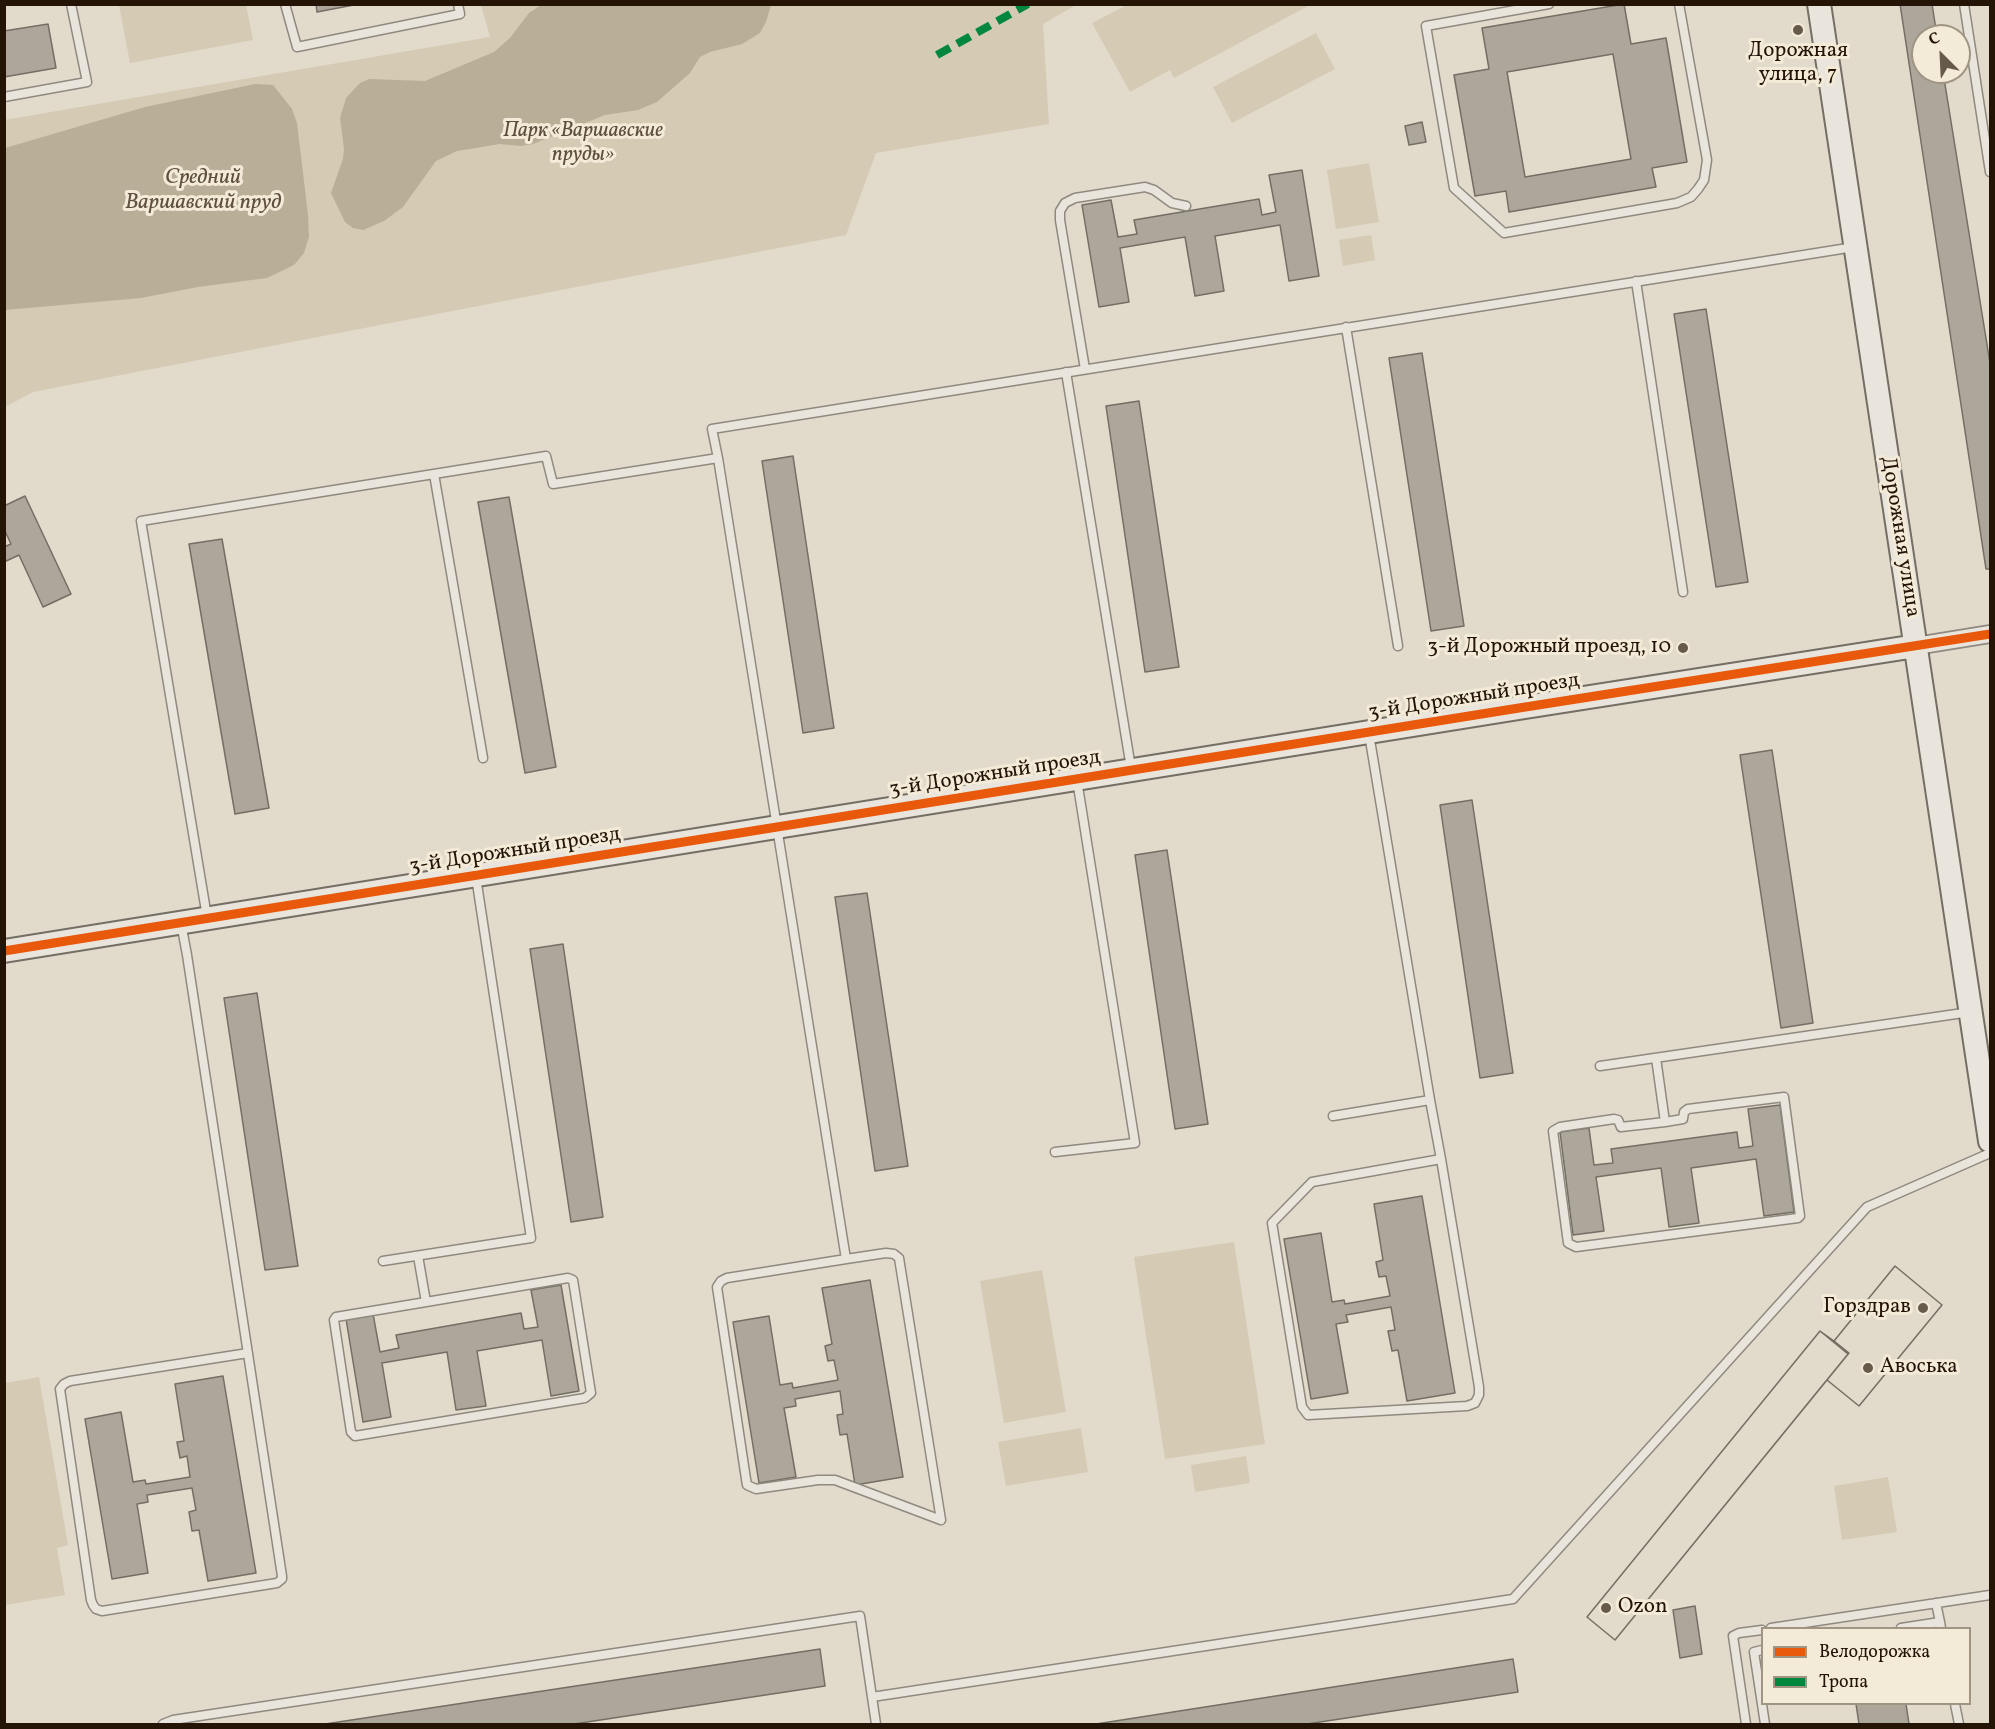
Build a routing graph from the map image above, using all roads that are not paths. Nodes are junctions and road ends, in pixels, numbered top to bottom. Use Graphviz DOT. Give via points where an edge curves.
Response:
graph roads {
  1 [pos="71,4"];
  2 [pos="285,4"];
  3 [pos="458,4"];
  4 [pos="1549,4"];
  5 [pos="1679,4"];
  6 [pos="1819,4"];
  7 [pos="1964,4"];
  8 [pos="4,97"];
  9 [pos="1990,172"];
  10 [pos="1186,206"];
  11 [pos="1854,247"];
  12 [pos="1636,281"];
  13 [pos="1346,327"];
  14 [pos="1085,369"];
  15 [pos="1066,372"];
  16 [pos="718,458"];
  17 [pos="434,474"];
  18 [pos="1683,592"];
  19 [pos="1990,634"];
  20 [pos="1398,646"];
  21 [pos="1916,646"];
  22 [pos="1369,733"];
  23 [pos="483,758"];
  24 [pos="1131,771"];
  25 [pos="1077,780"];
  26 [pos="779,828"];
  27 [pos="476,876"];
  28 [pos="208,919"];
  29 [pos="181,924"];
  30 [pos="4,951"];
  31 [pos="1970,1012"];
  32 [pos="1656,1058"];
  33 [pos="1600,1066"];
  34 [pos="1431,1100"];
  35 [pos="1334,1116"];
  36 [pos="1665,1122"];
  37 [pos="1990,1141"];
  38 [pos="1055,1152"];
  39 [pos="1990,1153"];
  40 [pos="1441,1160"];
  41 [pos="418,1256"];
  42 [pos="846,1259"];
  43 [pos="383,1261"];
  44 [pos="426,1302"];
  45 [pos="248,1353"];
  46 [pos="1990,1594"];
  47 [pos="1936,1603"];
  48 [pos="1940,1625"];
  49 [pos="1783,1627"];
  50 [pos="1920,1627"];
  51 [pos="1761,1630"];
  52 [pos="1761,1650"];
  53 [pos="872,1697"];
  54 [pos="1761,1698"];
  55 [pos="1762,1705"];
  56 [pos="1955,1705"];
  57 [pos="163,1725"];
  58 [pos="876,1725"];
  59 [pos="1746,1725"];
  60 [pos="1765,1725"];
  61 [pos="1959,1725"];
  1 -- 8 [label="lane" via="87,82"];
  2 -- 3 [label="lane" via="297,46 460,14"];
  4 -- 5 [label="lane" via="1426,26 1454,188 1504,233 1677,203 1698,189 1704,180 1707,160"];
  6 -- 11 [label="street, Дорожная улица"];
  7 -- 9 [label="lane"];
  10 -- 14 [label="lane" via="1140,187 1075,198 1060,211"];
  11 -- 12 [label="lane"];
  11 -- 21 [label="street, Дорожная улица"];
  12 -- 13 [label="lane"];
  12 -- 18 [label="lane"];
  13 -- 14 [label="lane"];
  13 -- 20 [label="lane"];
  14 -- 15 [label="lane"];
  15 -- 16 [label="lane" via="712,429"];
  15 -- 24 [label="lane"];
  16 -- 17 [label="lane" via="553,484 546,456"];
  16 -- 26 [label="lane"];
  17 -- 23 [label="lane"];
  17 -- 28 [label="lane" via="141,521"];
  19 -- 21 [label="street, 3-й Дорожный проезд"];
  21 -- 22 [label="street, 3-й Дорожный проезд"];
  21 -- 31 [label="street, Дорожная улица"];
  22 -- 24 [label="street, 3-й Дорожный проезд"];
  22 -- 34 [label="lane"];
  24 -- 25 [label="street, 3-й Дорожный проезд"];
  25 -- 26 [label="street, 3-й Дорожный проезд"];
  25 -- 38 [label="lane" via="1136,1143"];
  26 -- 27 [label="street, 3-й Дорожный проезд"];
  26 -- 42 [label="lane"];
  27 -- 28 [label="street, 3-й Дорожный проезд"];
  27 -- 41 [label="lane" via="531,1238"];
  28 -- 29 [label="street, 3-й Дорожный проезд"];
  29 -- 30 [label="street, 3-й Дорожный проезд"];
  29 -- 45 [label="lane"];
  31 -- 32 [label="lane"];
  31 -- 37 [label="street, Дорожная улица"];
  32 -- 33 [label="lane"];
  32 -- 36 [label="lane"];
  34 -- 35 [label="lane"];
  34 -- 40 [label="lane"];
  36 -- 36 [label="lane" via="1621,1127 1614,1119 1553,1131 1566,1238 1571,1246 1800,1216 1784,1097 1688,1109 1683,1119"];
  39 -- 53 [label="lane" via="1867,1207 1514,1599"];
  40 -- 40 [label="lane" via="1478,1399 1467,1406 1308,1415 1302,1407 1272,1223 1312,1182"];
  41 -- 43 [label="lane"];
  41 -- 44 [label="lane"];
  42 -- 42 [label="lane" via="886,1252 899,1258 941,1520 835,1480 756,1489 747,1485 717,1287 727,1278"];
  44 -- 44 [label="lane" via="571,1278 591,1393 585,1398 355,1436 351,1432 334,1320"];
  45 -- 45 [label="lane" via="70,1381 60,1389 96,1609 254,1587 282,1579"];
  46 -- 47 [label="lane"];
  47 -- 48 [label="lane"];
  47 -- 49 [label="lane"];
  48 -- 50 [label="lane"];
  51 -- 59 [label="lane" via="1733,1636"];
  52 -- 54 [label="lane" via="1754,1652"];
  53 -- 57 [label="lane" via="860,1616 173,1720"];
  53 -- 58 [label="lane"];
  55 -- 60 [label="lane"];
  56 -- 61 [label="lane"];
}
